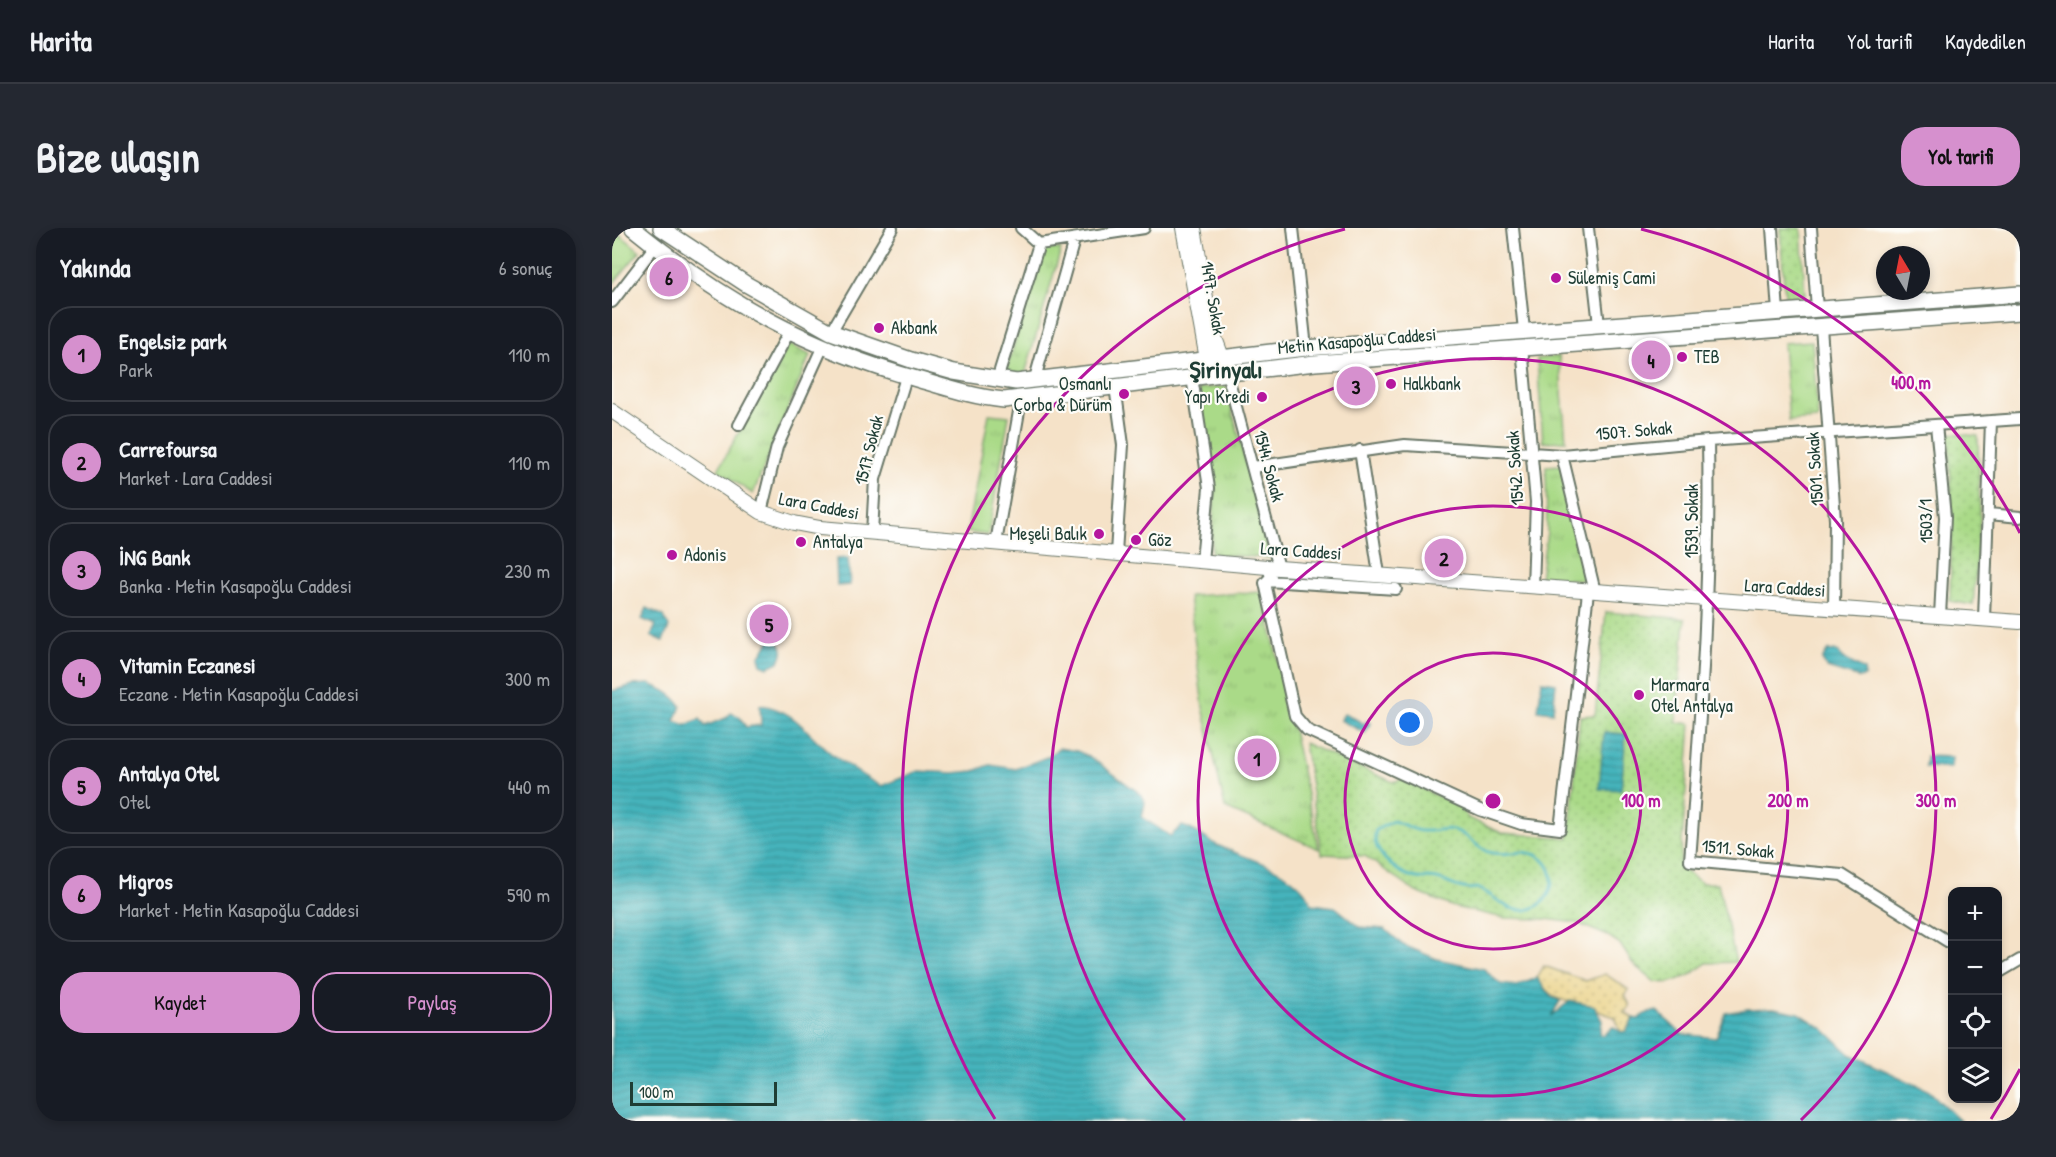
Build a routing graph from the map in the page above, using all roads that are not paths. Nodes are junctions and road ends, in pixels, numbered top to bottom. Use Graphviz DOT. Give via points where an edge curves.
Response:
graph roads {
  1 [pos="633,228"];
  2 [pos="892,228"];
  3 [pos="1021,228"];
  4 [pos="1144,228"];
  5 [pos="1182,228"];
  6 [pos="1194,228"];
  7 [pos="1293,228"];
  8 [pos="1513,228"];
  9 [pos="1588,228"];
  10 [pos="1772,228"];
  11 [pos="1811,228"];
  12 [pos="668,230"];
  13 [pos="1074,240"];
  14 [pos="1040,244"];
  15 [pos="655,246"];
  16 [pos="2020,294"];
  17 [pos="612,302"];
  18 [pos="1817,309"];
  19 [pos="1778,312"];
  20 [pos="2020,312"];
  21 [pos="1599,325"];
  22 [pos="1821,327"];
  23 [pos="1524,330"];
  24 [pos="789,332"];
  25 [pos="831,332"];
  26 [pos="1522,347"];
  27 [pos="822,348"];
  28 [pos="1306,348"];
  29 [pos="1225,366"];
  30 [pos="1209,368"];
  31 [pos="906,376"];
  32 [pos="1192,377"];
  33 [pos="997,380"];
  34 [pos="1034,382"];
  35 [pos="1115,386"];
  36 [pos="1021,400"];
  37 [pos="612,411"];
  38 [pos="2020,419"];
  39 [pos="1991,421"];
  40 [pos="739,425"];
  41 [pos="1936,425"];
  42 [pos="1829,432"];
  43 [pos="1708,441"];
  44 [pos="1360,450"];
  45 [pos="1532,454"];
  46 [pos="1562,454"];
  47 [pos="1253,467"];
  48 [pos="761,512"];
  49 [pos="1989,514"];
  50 [pos="2020,517"];
  51 [pos="872,534"];
  52 [pos="996,543"];
  53 [pos="1116,554"];
  54 [pos="1202,561"];
  55 [pos="1271,572"];
  56 [pos="1378,574"];
  57 [pos="1533,587"];
  58 [pos="1396,589"];
  59 [pos="1592,592"];
  60 [pos="1707,600"];
  61 [pos="1834,609"];
  62 [pos="1940,616"];
  63 [pos="1984,619"];
  64 [pos="2020,622"];
  65 [pos="1948,941"];
  66 [pos="2020,960"];
  67 [pos="2002,971"];
  1 -- 15 [label="main road, Metin Kasapoğlu Caddesi"];
  2 -- 25 [label="street"];
  3 -- 14 [label="street"];
  4 -- 13 [label="street"];
  5 -- 30 [label="street, 1497. Sokak"];
  6 -- 29 [label="street, 1497. Sokak" via="1211,327"];
  7 -- 28 [label="street"];
  8 -- 23 [label="street"];
  9 -- 21 [label="street"];
  10 -- 19 [label="street"];
  11 -- 18 [label="street"];
  12 -- 25 [label="main road, Metin Kasapoğlu Caddesi" via="746,284"];
  13 -- 14 [label="street"];
  13 -- 34 [label="street"];
  14 -- 33 [label="street"];
  15 -- 17 [label="street"];
  15 -- 24 [label="main road, Metin Kasapoğlu Caddesi" via="713,290"];
  16 -- 18 [label="main road, Metin Kasapoğlu Caddesi"];
  18 -- 19 [label="main road, Metin Kasapoğlu Caddesi"];
  19 -- 21 [label="main road, Metin Kasapoğlu Caddesi"];
  20 -- 22 [label="main road, Metin Kasapoğlu Caddesi"];
  21 -- 23 [label="main road, Metin Kasapoğlu Caddesi"];
  22 -- 26 [label="main road, Metin Kasapoğlu Caddesi"];
  22 -- 42 [label="street, 1501. Sokak"];
  23 -- 28 [label="main road, Metin Kasapoğlu Caddesi"];
  24 -- 27 [label="main road, Metin Kasapoğlu Caddesi"];
  24 -- 40 [label="street"];
  25 -- 33 [label="main road, Metin Kasapoğlu Caddesi" via="911,360"];
  26 -- 29 [label="main road, Metin Kasapoğlu Caddesi"];
  26 -- 45 [label="street, 1542. Sokak"];
  27 -- 31 [label="main road, Metin Kasapoğlu Caddesi"];
  27 -- 48 [label="street" via="777,447"];
  28 -- 29 [label="main road, Metin Kasapoğlu Caddesi"];
  29 -- 30 [label="main road, Metin Kasapoğlu Caddesi"];
  29 -- 47 [label="street, 1544. Sokak"];
  30 -- 32 [label="main road, Metin Kasapoğlu Caddesi"];
  30 -- 34 [label="main road, Metin Kasapoğlu Caddesi"];
  31 -- 36 [label="main road, Metin Kasapoğlu Caddesi" via="986,398"];
  31 -- 51 [label="street, 1517 Sokak" via="875,480"];
  32 -- 35 [label="main road, Metin Kasapoğlu Caddesi"];
  32 -- 54 [label="street" via="1209,488"];
  33 -- 34 [label="main road, Metin Kasapoğlu Caddesi"];
  35 -- 36 [label="main road, Metin Kasapoğlu Caddesi"];
  35 -- 53 [label="street" via="1123,445"];
  36 -- 52 [label="street"];
  37 -- 48 [label="street, Lara Caddesi"];
  38 -- 39 [label="street, 1507. Sokak"];
  39 -- 41 [label="street, 1507. Sokak"];
  39 -- 49 [label="street"];
  41 -- 42 [label="street, 1507. Sokak"];
  41 -- 62 [label="street, 1503/1" via="1945,517"];
  42 -- 43 [label="street, 1507. Sokak"];
  42 -- 61 [label="street, 1501. Sokak" via="1835,520"];
  43 -- 46 [label="street, 1507. Sokak"];
  43 -- 60 [label="street, 1539. Sokak"];
  44 -- 45 [label="street, 1507. Sokak" via="1405,445"];
  44 -- 47 [label="street, 1507. Sokak"];
  44 -- 56 [label="street"];
  45 -- 46 [label="street, 1507. Sokak"];
  45 -- 57 [label="street, 1542. Sokak" via="1536,502"];
  46 -- 59 [label="street"];
  47 -- 55 [label="street, 1544. Sokak"];
  48 -- 51 [label="street, Lara Caddesi" via="794,523"];
  49 -- 50 [label="street"];
  49 -- 63 [label="street"];
  51 -- 52 [label="street, Lara Caddesi"];
  52 -- 53 [label="street, Lara Caddesi"];
  53 -- 54 [label="street, Lara Caddesi"];
  54 -- 55 [label="street, Lara Caddesi"];
  55 -- 56 [label="street, Lara Caddesi"];
  55 -- 58 [label="street"];
  55 -- 59 [label="street, 1544. Sokak" via="1295,716 1307,730 1480,810 1521,824 1560,829"];
  56 -- 57 [label="street, Lara Caddesi"];
  57 -- 59 [label="street, Lara Caddesi"];
  59 -- 60 [label="street, Lara Caddesi"];
  60 -- 61 [label="street, Lara Caddesi"];
  60 -- 65 [label="street, 1511. Sokak" via="1690,861 1842,875"];
  61 -- 62 [label="street, Lara Caddesi"];
  62 -- 63 [label="street, Lara Caddesi"];
  63 -- 64 [label="street, Lara Caddesi"];
  66 -- 67 [label="street"];
}
